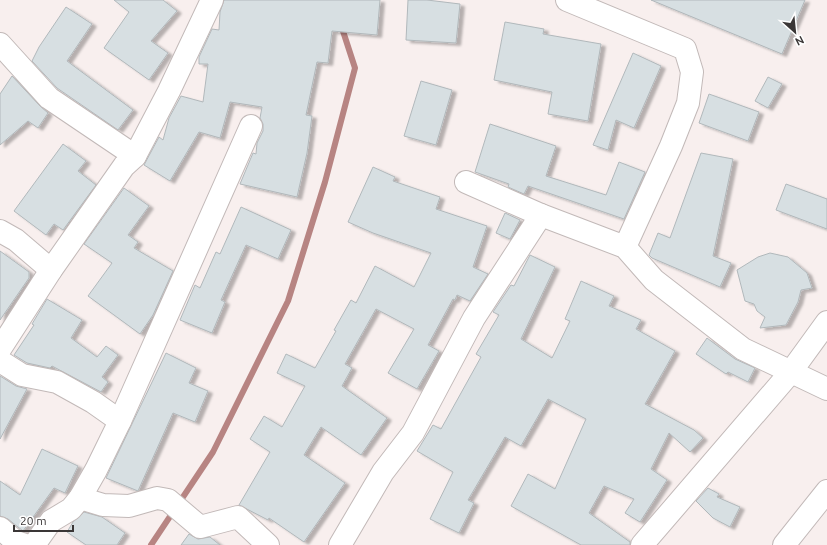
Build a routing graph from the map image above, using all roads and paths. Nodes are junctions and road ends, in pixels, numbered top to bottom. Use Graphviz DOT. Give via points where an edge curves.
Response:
graph roads {
  1 [pos="212,0"];
  2 [pos="567,0"];
  3 [pos="0,44"];
  4 [pos="9,68"];
  5 [pos="251,126"];
  6 [pos="134,156"];
  7 [pos="466,182"];
  8 [pos="541,215"];
  9 [pos="0,231"];
  10 [pos="625,247"];
  11 [pos="51,270"];
  12 [pos="827,322"];
  13 [pos="0,349"];
  14 [pos="0,361"];
  15 [pos="790,372"];
  16 [pos="827,390"];
  17 [pos="120,421"];
  18 [pos="827,491"];
  19 [pos="80,498"];
  20 [pos="0,528"];
  21 [pos="24,545"];
  22 [pos="34,545"];
  23 [pos="268,545"];
  24 [pos="340,545"];
  25 [pos="642,545"];
  26 [pos="784,545"];
  1 -- 6 [label="main road" via="169,91"];
  2 -- 10 [label="main road" via="685,49 692,72 688,103"];
  3 -- 4 [label="main road"];
  4 -- 6 [label="main road"];
  5 -- 17 [label="main road"];
  6 -- 11 [label="main road" via="124,166"];
  7 -- 8 [label="main road"];
  8 -- 10 [label="main road"];
  8 -- 24 [label="main road" via="474,318 413,433 383,472"];
  9 -- 11 [label="main road" via="16,240"];
  10 -- 15 [label="main road" via="654,280 743,349"];
  11 -- 13 [label="main road"];
  12 -- 15 [label="main road"];
  14 -- 17 [label="main road" via="22,375 57,382"];
  15 -- 16 [label="main road"];
  15 -- 25 [label="main road"];
  17 -- 19 [label="main road"];
  18 -- 26 [label="main road"];
  19 -- 22 [label="main road" via="71,509 51,521"];
  19 -- 23 [label="main road" via="103,505 129,506 157,498 168,500 200,527 238,518"];
  20 -- 21 [label="main road" via="16,542"];
}
